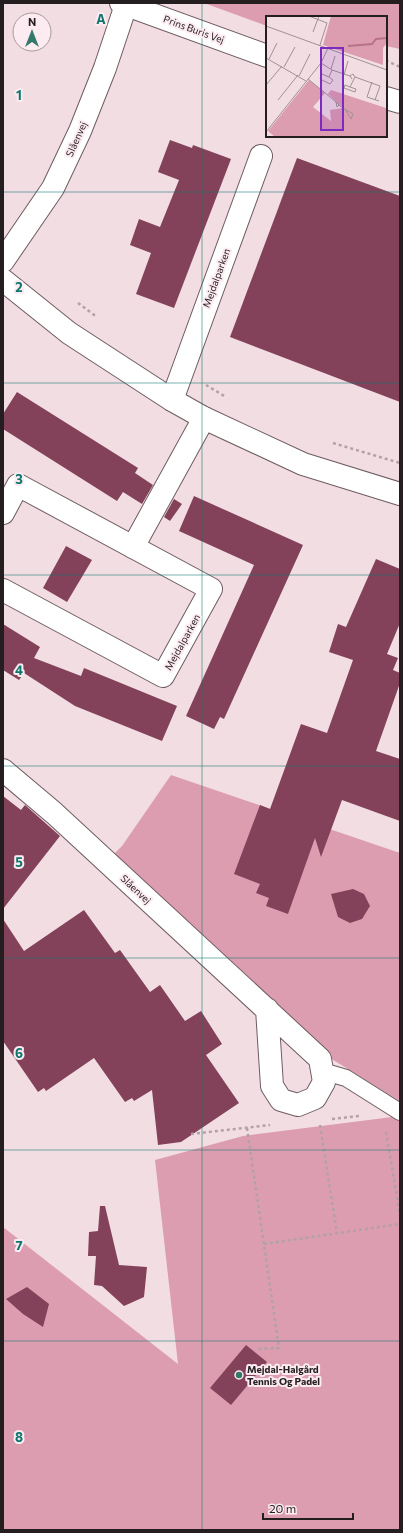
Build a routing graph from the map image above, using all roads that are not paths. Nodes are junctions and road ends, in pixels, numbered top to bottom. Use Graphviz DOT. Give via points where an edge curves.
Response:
graph roads {
  1 [pos="123,4"];
  2 [pos="266,56"];
  3 [pos="387,98"];
  4 [pos="400,102"];
  5 [pos="261,156"];
  6 [pos="3,261"];
  7 [pos="3,280"];
  8 [pos="172,400"];
  9 [pos="204,418"];
  10 [pos="400,494"];
  11 [pos="3,513"];
  12 [pos="133,547"];
  13 [pos="3,590"];
  14 [pos="3,770"];
  15 [pos="267,1009"];
  16 [pos="322,1071"];
  17 [pos="400,1112"];
  1 -- 2 [label="street, Prins Buris Vej"];
  1 -- 6 [label="street, Slåenvej" via="105,68 80,131 53,188"];
  3 -- 4 [label="street"];
  5 -- 8 [label="street, Mejdalparken"];
  7 -- 8 [label="street" via="69,333"];
  8 -- 9 [label="street"];
  9 -- 10 [label="street" via="303,464"];
  9 -- 12 [label="street"];
  11 -- 12 [label="street, Mejdalparken" via="18,485"];
  12 -- 13 [label="street, Mejdalparken" via="211,589 163,676"];
  14 -- 15 [label="street, Slåenvej" via="54,813"];
  15 -- 16 [label="street, Slåenvej" via="320,1059"];
  15 -- 16 [label="street" via="272,1086 281,1100 298,1105 315,1098 324,1082"];
  16 -- 17 [label="lane" via="346,1078"];
}
